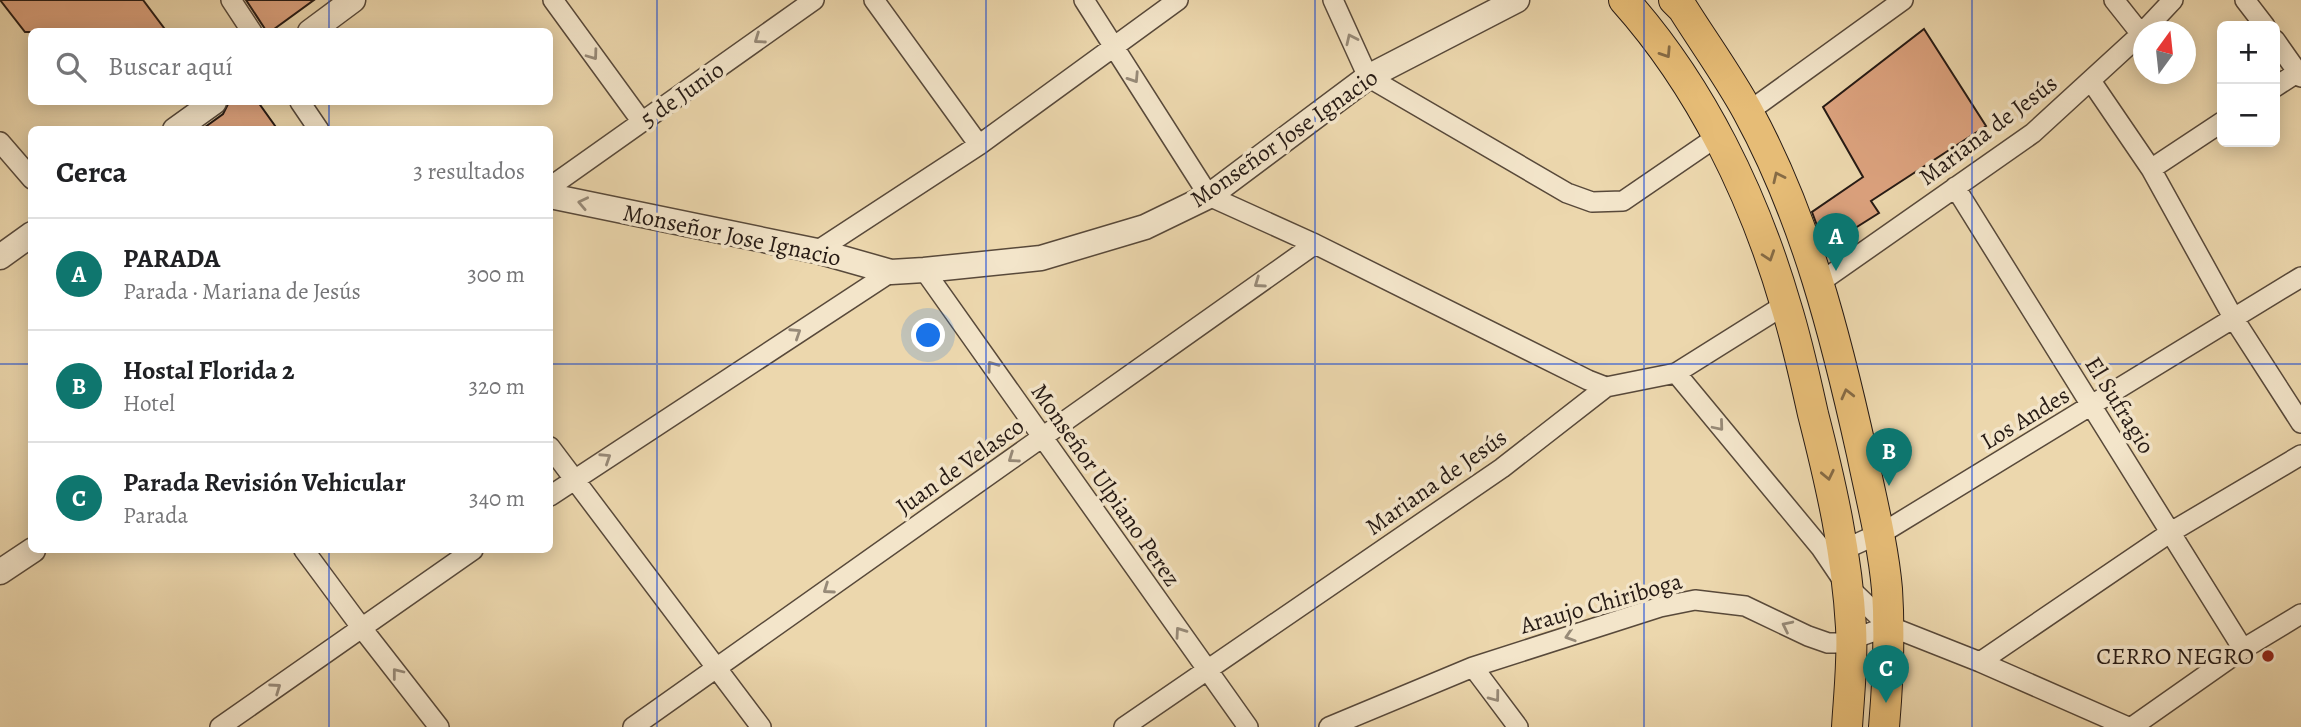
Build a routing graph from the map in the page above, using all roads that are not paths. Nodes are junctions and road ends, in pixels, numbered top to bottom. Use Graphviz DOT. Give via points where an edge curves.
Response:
graph roads {
  1 [pos="230,0"];
  2 [pos="353,0"];
  3 [pos="553,0"];
  4 [pos="814,0"];
  5 [pos="874,0"];
  6 [pos="1084,0"];
  7 [pos="1178,0"];
  8 [pos="1333,0"];
  9 [pos="1517,0"];
  10 [pos="1624,0"];
  11 [pos="1674,0"];
  12 [pos="1903,0"];
  13 [pos="2114,0"];
  14 [pos="2173,0"];
  15 [pos="2245,0"];
  16 [pos="2153,21"];
  17 [pos="2261,21"];
  18 [pos="2133,24"];
  19 [pos="249,28"];
  20 [pos="315,28"];
  21 [pos="2133,42"];
  22 [pos="1113,46"];
  23 [pos="2280,47"];
  24 [pos="2300,74"];
  25 [pos="1368,77"];
  26 [pos="2091,81"];
  27 [pos="2280,84"];
  28 [pos="210,105"];
  29 [pos="302,105"];
  30 [pos="1748,112"];
  31 [pos="642,122"];
  32 [pos="2217,125"];
  33 [pos="181,126"];
  34 [pos="316,126"];
  35 [pos="1718,136"];
  36 [pos="0,142"];
  37 [pos="979,145"];
  38 [pos="2151,169"];
  39 [pos="28,174"];
  40 [pos="553,185"];
  41 [pos="1955,187"];
  42 [pos="1209,196"];
  43 [pos="553,197"];
  44 [pos="28,237"];
  45 [pos="1315,244"];
  46 [pos="817,251"];
  47 [pos="0,257"];
  48 [pos="924,270"];
  49 [pos="891,272"];
  50 [pos="2301,277"];
  51 [pos="1819,283"];
  52 [pos="1786,304"];
  53 [pos="2234,318"];
  54 [pos="1676,373"];
  55 [pos="1606,387"];
  56 [pos="2091,406"];
  57 [pos="2301,423"];
  58 [pos="1042,437"];
  59 [pos="553,451"];
  60 [pos="2301,455"];
  61 [pos="574,479"];
  62 [pos="553,494"];
  63 [pos="2171,532"];
  64 [pos="1879,535"];
  65 [pos="1843,550"];
  66 [pos="28,553"];
  67 [pos="306,553"];
  68 [pos="469,553"];
  69 [pos="0,572"];
  70 [pos="1846,585"];
  71 [pos="2301,614"];
  72 [pos="1889,626"];
  73 [pos="361,628"];
  74 [pos="1851,639"];
  75 [pos="2243,649"];
  76 [pos="1980,662"];
  77 [pos="1473,667"];
  78 [pos="717,668"];
  79 [pos="1207,670"];
  80 [pos="220,727"];
  81 [pos="439,727"];
  82 [pos="633,727"];
  83 [pos="761,727"];
  84 [pos="1124,727"];
  85 [pos="1248,727"];
  86 [pos="1329,727"];
  87 [pos="1518,727"];
  88 [pos="1847,727"];
  89 [pos="1884,727"];
  90 [pos="2130,727"];
  1 -- 19 [label="street"];
  2 -- 20 [label="street"];
  3 -- 31 [label="street, one-way"];
  4 -- 31 [label="street, 5 de Junio, one-way"];
  5 -- 37 [label="street"];
  6 -- 22 [label="street"];
  7 -- 22 [label="street"];
  25 -- 8 [label="street, one-way"];
  9 -- 25 [label="street, Monseñor Jose Ignacio"];
  10 -- 35 [label="main road, one-way" via="1653,32"];
  11 -- 30 [label="main road"];
  12 -- 30 [label="street"];
  13 -- 18 [label="street"];
  14 -- 16 [label="street, Mariana de Jesús"];
  15 -- 17 [label="street"];
  21 -- 26 [label="street, Mariana de Jesús"];
  22 -- 37 [label="street"];
  22 -- 42 [label="street, one-way"];
  23 -- 24 [label="street"];
  24 -- 27 [label="street"];
  25 -- 35 [label="street" via="1567,193 1592,202 1623,201"];
  25 -- 42 [label="street, Monseñor Jose Ignacio"];
  26 -- 38 [label="street"];
  26 -- 41 [label="street, Mariana de Jesús" via="2033,133"];
  28 -- 33 [label="street"];
  29 -- 34 [label="street"];
  51 -- 30 [label="main road, one-way" via="1791,205"];
  31 -- 40 [label="street, 5 de Junio"];
  32 -- 38 [label="street"];
  35 -- 52 [label="main road, one-way" via="1756,219"];
  36 -- 39 [label="street"];
  37 -- 46 [label="street"];
  38 -- 53 [label="street"];
  41 -- 51 [label="street, Mariana de Jesús"];
  41 -- 56 [label="street, El Sufragio"];
  42 -- 45 [label="street"];
  42 -- 48 [label="street, Monseñor Jose Ignacio" via="1145,227 1041,258"];
  46 -- 43 [label="street, Monseñor Jose Ignacio, one-way"];
  44 -- 47 [label="street"];
  45 -- 55 [label="street"];
  45 -- 58 [label="street, Juan de Velasco, one-way"];
  46 -- 49 [label="street, Monseñor Jose Ignacio"];
  48 -- 49 [label="street, Monseñor Jose Ignacio"];
  58 -- 48 [label="street, Monseñor Ulpiano Perez, one-way"];
  61 -- 49 [label="street, one-way"];
  50 -- 53 [label="street, Los Andes"];
  64 -- 51 [label="main road, one-way"];
  52 -- 54 [label="street, Mariana de Jesús"];
  52 -- 65 [label="main road, one-way"];
  53 -- 56 [label="street, Los Andes"];
  53 -- 57 [label="street"];
  54 -- 55 [label="street, Mariana de Jesús"];
  54 -- 70 [label="street, one-way" via="1821,548"];
  55 -- 79 [label="street, Mariana de Jesús" via="1502,468"];
  56 -- 63 [label="street, El Sufragio"];
  56 -- 64 [label="street, Los Andes"];
  58 -- 78 [label="street, Juan de Velasco, one-way"];
  79 -- 58 [label="street, Monseñor Ulpiano Perez, one-way"];
  59 -- 61 [label="street"];
  60 -- 63 [label="street"];
  61 -- 62 [label="street"];
  61 -- 78 [label="street"];
  63 -- 75 [label="street, El Sufragio"];
  63 -- 76 [label="street"];
  64 -- 65 [label="street, Los Andes"];
  64 -- 72 [label="main road"];
  65 -- 70 [label="main road"];
  66 -- 69 [label="street"];
  67 -- 73 [label="street"];
  68 -- 73 [label="street"];
  70 -- 72 [label="street"];
  70 -- 74 [label="main road"];
  71 -- 75 [label="street"];
  72 -- 74 [label="street, Araujo Chiriboga"];
  72 -- 76 [label="street"];
  72 -- 89 [label="main road"];
  80 -- 73 [label="street, one-way"];
  81 -- 73 [label="street, one-way"];
  74 -- 77 [label="street, Araujo Chiriboga, one-way" via="1841,643 1818,640 1745,606 1695,600"];
  74 -- 88 [label="main road"];
  75 -- 90 [label="street"];
  76 -- 90 [label="street"];
  77 -- 86 [label="street, Araujo Chiriboga"];
  77 -- 87 [label="street, one-way"];
  78 -- 82 [label="street, Juan de Velasco"];
  78 -- 83 [label="street"];
  79 -- 84 [label="street, Mariana de Jesús"];
  79 -- 85 [label="street, Monseñor Ulpiano Perez"];
}
